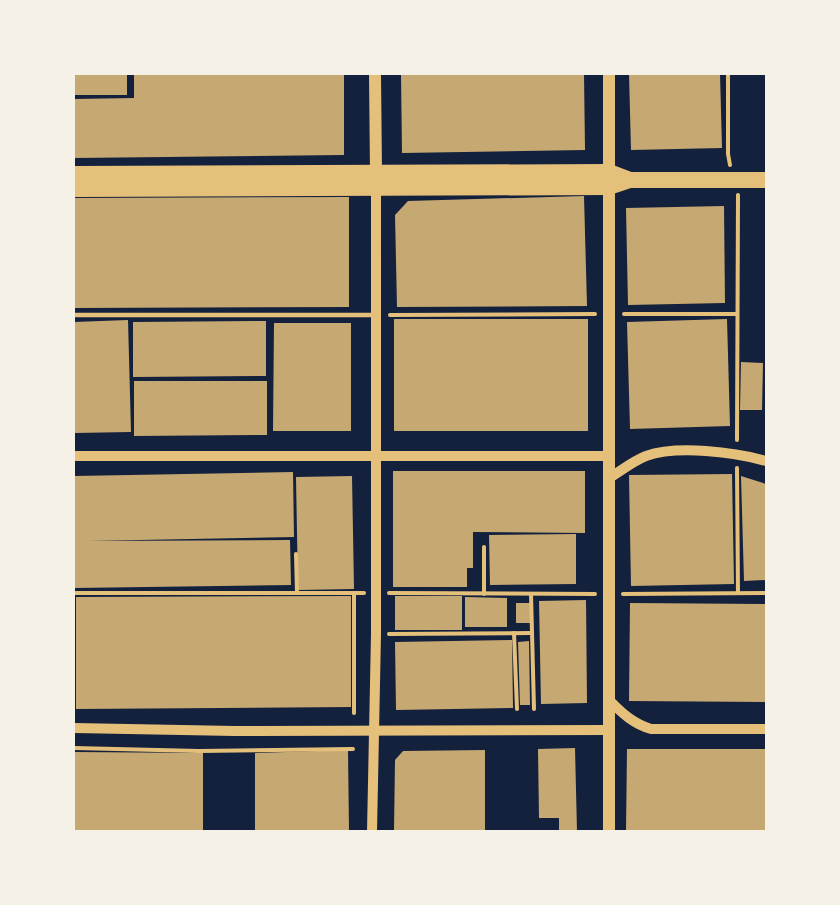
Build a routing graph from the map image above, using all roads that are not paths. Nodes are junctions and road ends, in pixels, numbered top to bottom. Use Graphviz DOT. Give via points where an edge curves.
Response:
graph roads {
  1 [pos="375,74"];
  2 [pos="609,74"];
  3 [pos="74,174"];
  4 [pos="376,179"];
  5 [pos="609,180"];
  6 [pos="766,180"];
  7 [pos="74,189"];
  8 [pos="74,315"];
  9 [pos="377,315"];
  10 [pos="74,456"];
  11 [pos="376,456"];
  12 [pos="610,456"];
  13 [pos="766,461"];
  14 [pos="609,478"];
  15 [pos="611,702"];
  16 [pos="74,728"];
  17 [pos="766,729"];
  18 [pos="610,730"];
  19 [pos="373,731"];
  20 [pos="372,831"];
  21 [pos="609,831"];
  1 -- 4 [label="main road"];
  2 -- 5 [label="main road"];
  3 -- 4 [label="highway"];
  4 -- 5 [label="highway"];
  4 -- 7 [label="highway"];
  4 -- 9 [label="street"];
  5 -- 6 [label="highway"];
  5 -- 12 [label="main road"];
  8 -- 9 [label="lane"];
  9 -- 11 [label="street"];
  10 -- 11 [label="street"];
  11 -- 12 [label="street"];
  11 -- 19 [label="street"];
  12 -- 14 [label="main road"];
  13 -- 14 [label="street" via="713,451 663,453 645,456"];
  14 -- 15 [label="main road"];
  15 -- 17 [label="street" via="627,718 651,729"];
  15 -- 18 [label="main road"];
  16 -- 19 [label="street"];
  18 -- 19 [label="street"];
  18 -- 21 [label="main road"];
  19 -- 20 [label="street"];
}
